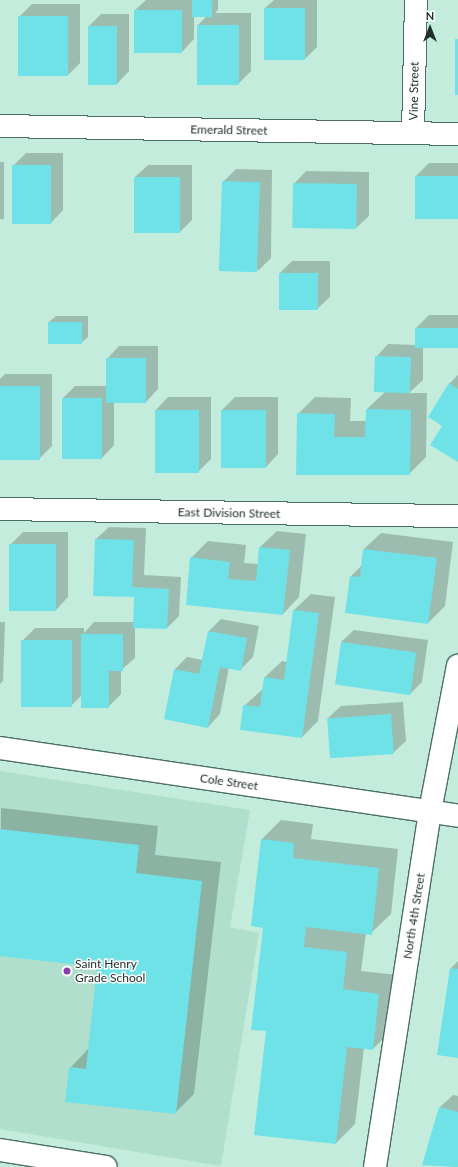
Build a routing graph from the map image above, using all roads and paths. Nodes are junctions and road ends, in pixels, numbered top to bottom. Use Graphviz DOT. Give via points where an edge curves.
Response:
graph roads {
  1 [pos="416,0"];
  2 [pos="0,126"];
  3 [pos="413,133"];
  4 [pos="458,134"];
  5 [pos="0,509"];
  6 [pos="458,516"];
  7 [pos="458,666"];
  8 [pos="0,748"];
  9 [pos="430,811"];
  10 [pos="458,816"];
  11 [pos="0,1150"];
  12 [pos="106,1167"];
  13 [pos="375,1167"];
  1 -- 3 [label="street, Vine Street"];
  2 -- 3 [label="street, Emerald Street"];
  3 -- 4 [label="street, Emerald Street"];
  5 -- 6 [label="street, East Division Street"];
  7 -- 9 [label="street, North 4th Street"];
  8 -- 9 [label="street, Cole Street"];
  9 -- 10 [label="street, Cole Street"];
  9 -- 13 [label="street, North 4th Street"];
  11 -- 12 [label="street"];
}
